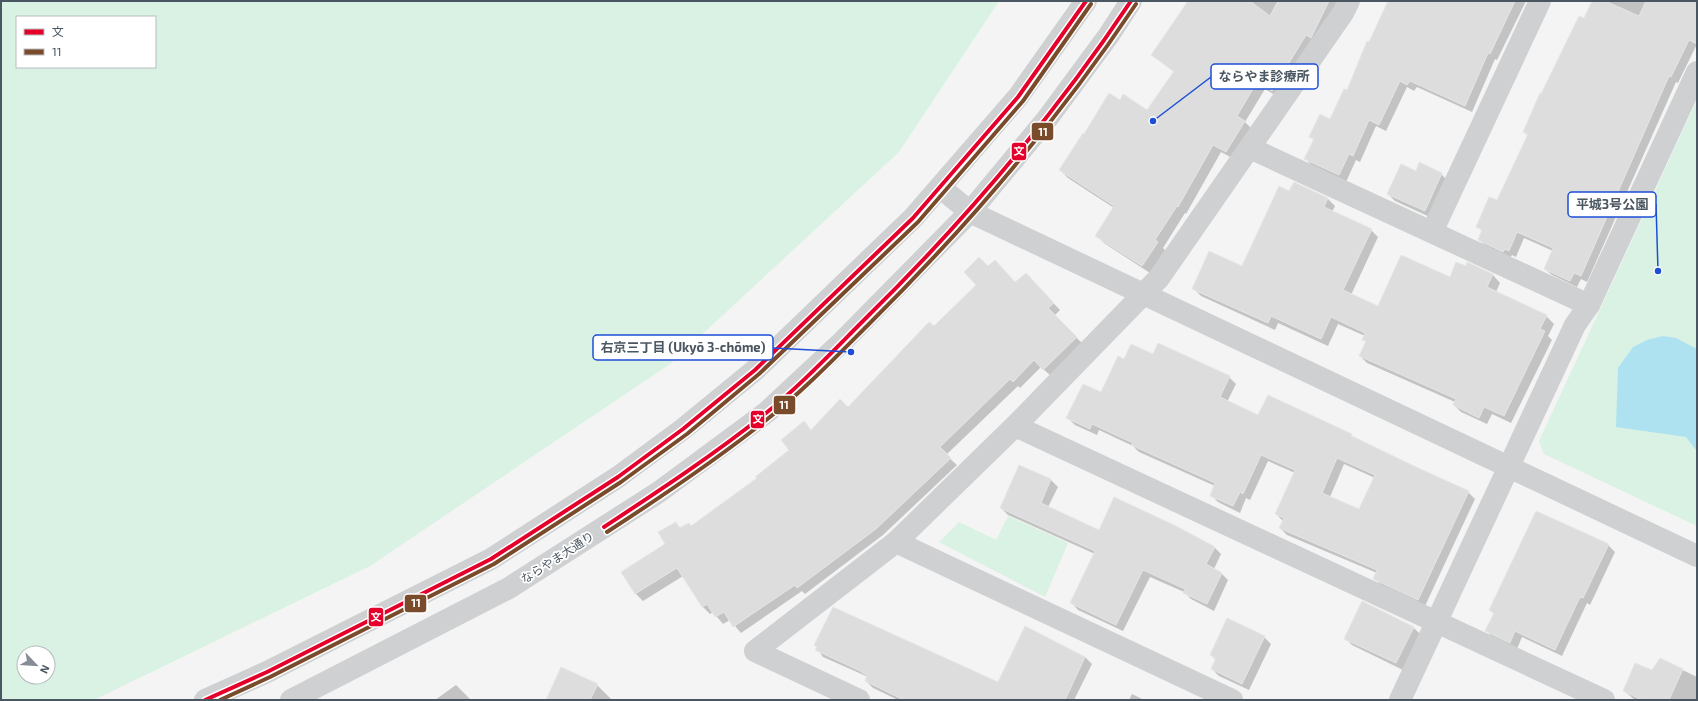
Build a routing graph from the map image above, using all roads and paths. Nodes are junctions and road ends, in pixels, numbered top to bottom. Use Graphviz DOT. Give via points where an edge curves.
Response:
graph roads {
  1 [pos="1086,1"];
  2 [pos="1131,1"];
  3 [pos="1349,1"];
  4 [pos="1540,1"];
  5 [pos="1697,72"];
  6 [pos="1250,148"];
  7 [pos="941,188"];
  8 [pos="970,212"];
  9 [pos="1432,232"];
  10 [pos="1144,295"];
  11 [pos="1589,305"];
  12 [pos="1015,426"];
  13 [pos="1508,467"];
  14 [pos="896,542"];
  15 [pos="1697,556"];
  16 [pos="1436,622"];
  17 [pos="205,700"];
  18 [pos="291,700"];
  19 [pos="859,700"];
  20 [pos="1232,700"];
  21 [pos="1400,700"];
  22 [pos="1604,700"];
  1 -- 7 [label="street" via="1018,97"];
  2 -- 8 [label="street, ならやま大通り" via="1047,119"];
  3 -- 6 [label="street"];
  4 -- 9 [label="street"];
  5 -- 11 [label="street"];
  6 -- 9 [label="street"];
  6 -- 10 [label="street" via="1172,261"];
  7 -- 8 [label="street"];
  7 -- 17 [label="street" via="755,370 683,429 618,477 491,559 267,672"];
  8 -- 10 [label="street"];
  8 -- 18 [label="street, ならやま大通り" via="842,342 767,412 659,492 509,588"];
  9 -- 11 [label="street"];
  10 -- 12 [label="street"];
  10 -- 13 [label="street"];
  11 -- 13 [label="street" via="1575,325"];
  12 -- 14 [label="street"];
  12 -- 16 [label="street"];
  13 -- 15 [label="street"];
  13 -- 16 [label="street"];
  14 -- 19 [label="street" via="755,651"];
  14 -- 20 [label="street"];
  16 -- 21 [label="street"];
  16 -- 22 [label="street"];
}
